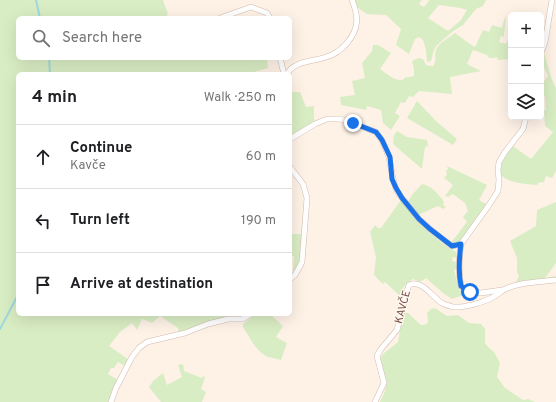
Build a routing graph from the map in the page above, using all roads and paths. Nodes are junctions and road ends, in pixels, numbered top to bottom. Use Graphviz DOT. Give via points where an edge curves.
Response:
graph roads {
  1 [pos="352,0"];
  2 [pos="552,0"];
  3 [pos="226,16"];
  4 [pos="268,16"];
  5 [pos="543,48"];
  6 [pos="281,60"];
  7 [pos="285,72"];
  8 [pos="288,72"];
  9 [pos="525,120"];
  10 [pos="292,138"];
  11 [pos="292,170"];
  12 [pos="461,244"];
  13 [pos="292,278"];
  14 [pos="556,280"];
  15 [pos="504,290"];
  16 [pos="247,316"];
  17 [pos="111,402"];
  18 [pos="375,402"];
  1 -- 8 [label="street" via="357,22 354,34 345,46 330,56 298,64"];
  2 -- 5 [label="street"];
  3 -- 4 [label="street" via="251,7"];
  6 -- 7 [label="street"];
  9 -- 12 [label="street" via="523,129 499,162 498,191"];
  10 -- 12 [label="street" via="315,124 340,119 376,132 390,157 392,179 402,198 430,229 452,246"];
  11 -- 13 [label="street" via="303,184 307,198 302,262"];
  12 -- 15 [label="street, KAVČE" via="458,260 461,286 470,292"];
  14 -- 15 [label="street, KAVČE" via="519,285"];
  15 -- 18 [label="street, KAVČE" via="483,301 454,307 443,304 420,284 409,285 397,330 377,356 384,383"];
  16 -- 17 [label="street" via="215,322 185,333 147,342 132,356"];
}
